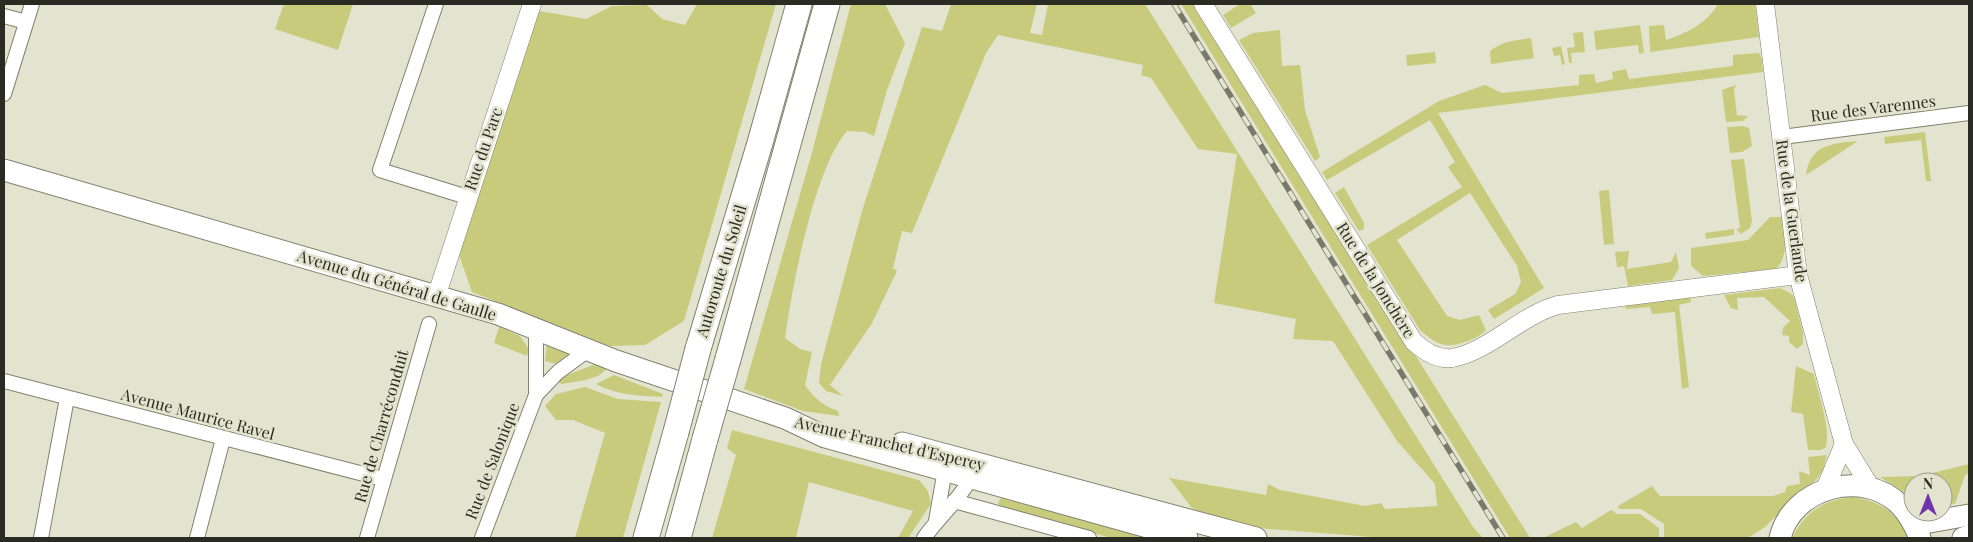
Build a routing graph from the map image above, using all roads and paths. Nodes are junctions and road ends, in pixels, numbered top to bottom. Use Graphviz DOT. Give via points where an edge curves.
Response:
graph roads {
  1 [pos="32,4"];
  2 [pos="436,4"];
  3 [pos="532,4"];
  4 [pos="799,4"];
  5 [pos="827,4"];
  6 [pos="1204,4"];
  7 [pos="1766,4"];
  8 [pos="4,16"];
  9 [pos="26,22"];
  10 [pos="4,94"];
  11 [pos="1969,113"];
  12 [pos="1782,137"];
  13 [pos="4,170"];
  14 [pos="467,197"];
  15 [pos="1798,275"];
  16 [pos="437,294"];
  17 [pos="429,324"];
  18 [pos="536,329"];
  19 [pos="588,350"];
  20 [pos="536,364"];
  21 [pos="558,372"];
  22 [pos="4,381"];
  23 [pos="536,395"];
  24 [pos="67,398"];
  25 [pos="785,418"];
  26 [pos="224,439"];
  27 [pos="1844,444"];
  28 [pos="957,466"];
  29 [pos="383,479"];
  30 [pos="1871,488"];
  31 [pos="1825,489"];
  32 [pos="954,501"];
  33 [pos="1969,515"];
  34 [pos="936,522"];
  35 [pos="1916,529"];
  36 [pos="1969,536"];
  37 [pos="1778,537"];
  38 [pos="41,538"];
  39 [pos="197,538"];
  40 [pos="367,538"];
  41 [pos="482,538"];
  42 [pos="646,538"];
  43 [pos="678,538"];
  44 [pos="924,538"];
  45 [pos="1089,538"];
  46 [pos="1187,538"];
  47 [pos="1256,538"];
  48 [pos="1963,538"];
  1 -- 9 [label="street"];
  2 -- 14 [label="street" via="380,170"];
  3 -- 14 [label="street, Rue du Parc"];
  4 -- 42 [label="highway, Autoroute du Soleil, bridge"];
  5 -- 43 [label="highway, Autoroute du Soleil, bridge"];
  6 -- 15 [label="street, Rue de la Jonchère" via="1414,342 1422,350 1451,358 1469,352 1533,314 1558,305"];
  7 -- 12 [label="street, Rue de la Guerlande"];
  8 -- 9 [label="street"];
  9 -- 10 [label="street"];
  11 -- 12 [label="street, Rue des Varennes"];
  12 -- 15 [label="street, Rue de la Guerlande"];
  13 -- 16 [label="main road, Avenue du Général de Gaulle"];
  14 -- 16 [label="street, Rue du Parc"];
  15 -- 27 [label="street, Rue de la Guerlande"];
  16 -- 18 [label="main road, Avenue du Général de Gaulle"];
  17 -- 29 [label="street, Rue de Charréconduit"];
  18 -- 19 [label="main road, Avenue du Général de Gaulle"];
  18 -- 20 [label="street, Rue de Salonique"];
  19 -- 21 [label="street, Rue de Salonique"];
  19 -- 25 [label="main road, Avenue du Général de Gaulle"];
  20 -- 21 [label="street"];
  20 -- 23 [label="street, Rue de Salonique"];
  21 -- 23 [label="street, Rue de Salonique"];
  22 -- 24 [label="street, Avenue Maurice Ravel"];
  23 -- 41 [label="street, Rue de Salonique"];
  24 -- 26 [label="street, Avenue Maurice Ravel"];
  24 -- 38 [label="street"];
  25 -- 28 [label="main road, Avenue Franchet d'Esperey" via="825,437"];
  26 -- 29 [label="street, Avenue Maurice Ravel"];
  26 -- 39 [label="street"];
  27 -- 30 [label="street, Rue de la Guerlande"];
  27 -- 31 [label="street"];
  28 -- 32 [label="street" via="965,490"];
  28 -- 34 [label="street"];
  28 -- 46 [label="main road, Avenue Franchet d'Esperey"];
  28 -- 47 [label="main road, Avenue Franchet d'Esperey"];
  29 -- 40 [label="street, Rue de Charréconduit"];
  30 -- 31 [label="main road" via="1850,485"];
  30 -- 35 [label="main road" via="1900,504"];
  31 -- 37 [label="main road" via="1803,502 1789,517"];
  32 -- 34 [label="street"];
  32 -- 45 [label="street"];
  33 -- 35 [label="main road" via="1924,523"];
  34 -- 44 [label="street"];
  36 -- 48 [label="main road"];
}
